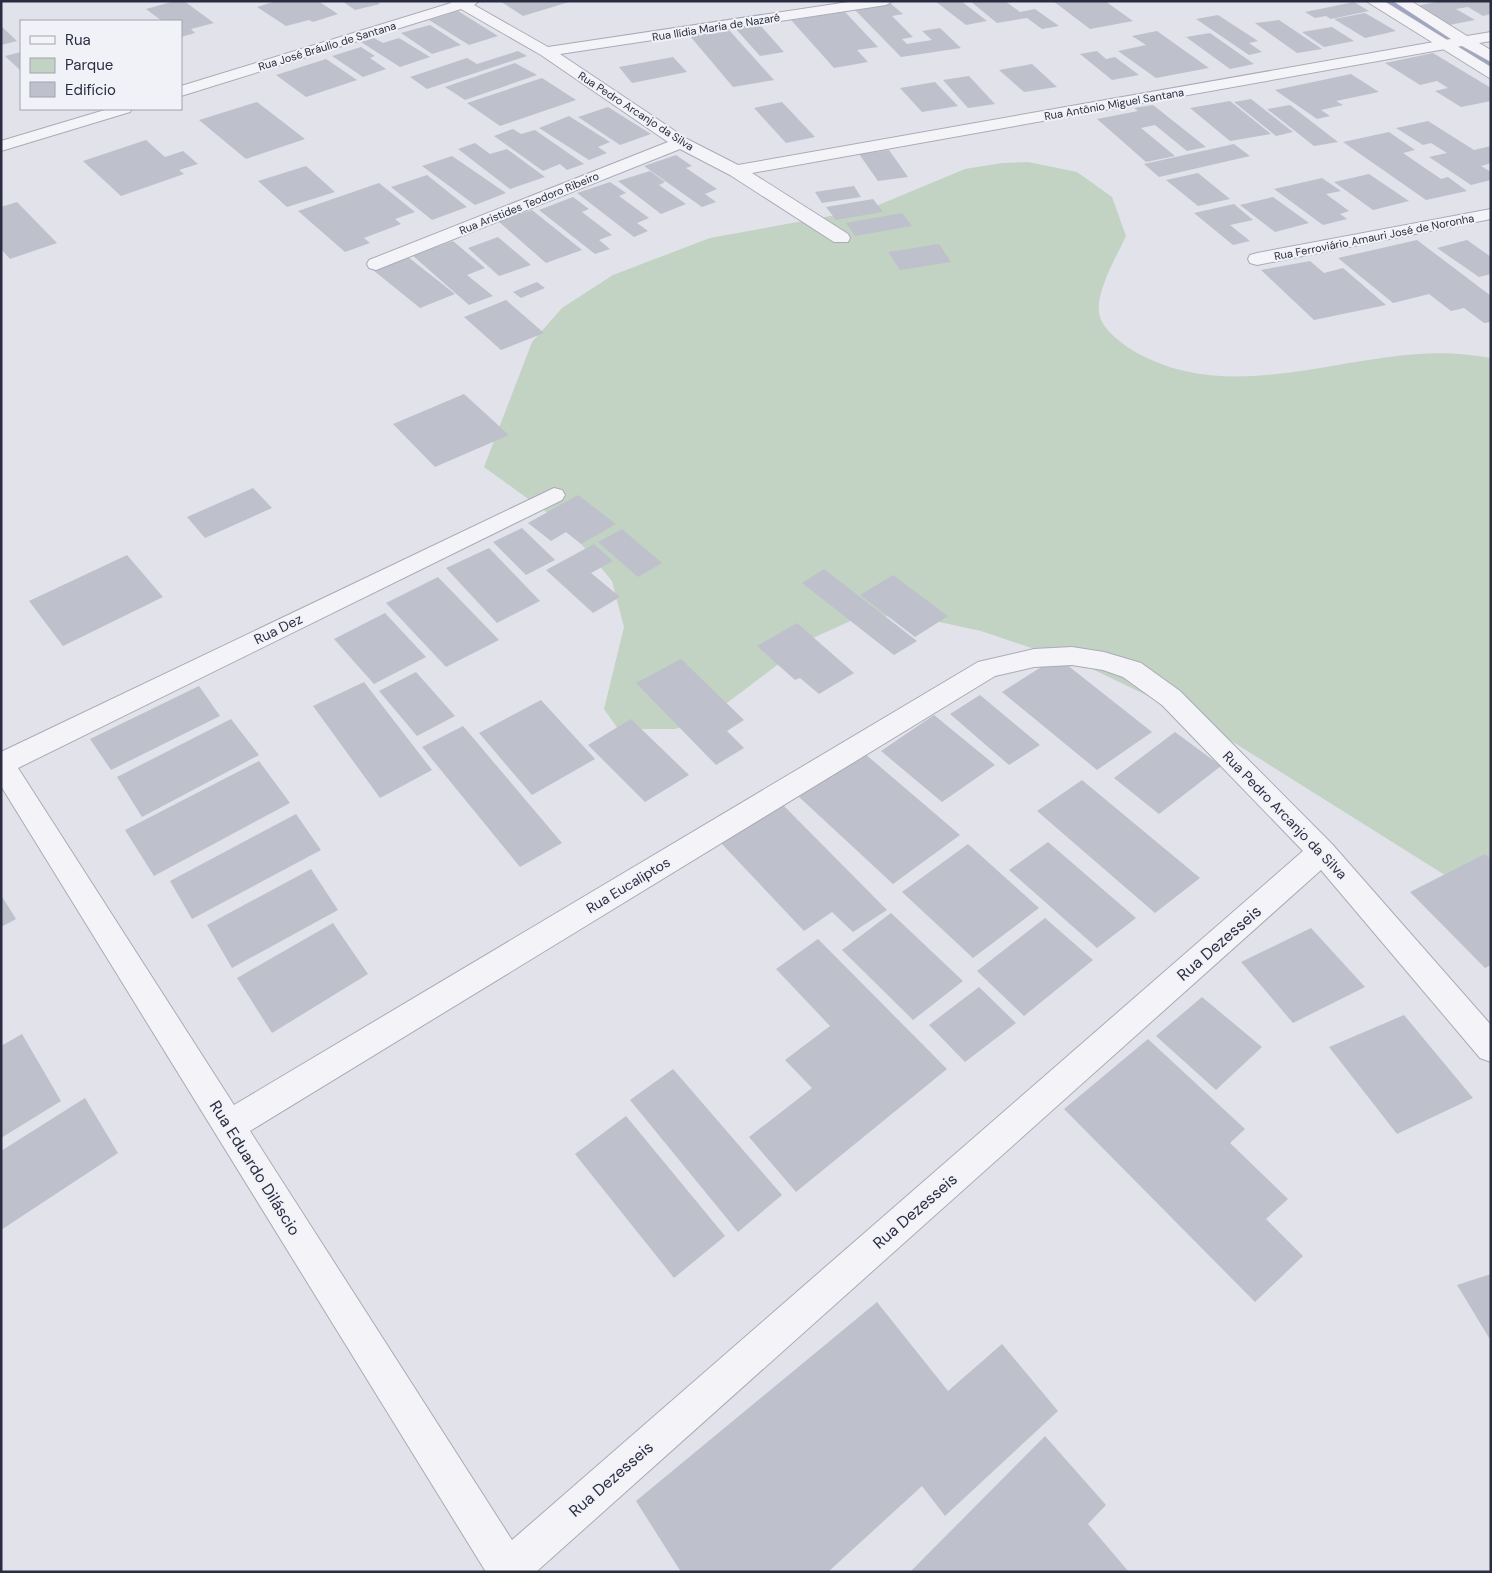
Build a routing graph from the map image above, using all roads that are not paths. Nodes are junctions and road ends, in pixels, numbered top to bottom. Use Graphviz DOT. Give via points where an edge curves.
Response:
graph roads {
  1 [pos="886,1"];
  2 [pos="1373,1"];
  3 [pos="1400,1"];
  4 [pos="464,2"];
  5 [pos="1491,36"];
  6 [pos="1465,41"];
  7 [pos="1444,45"];
  8 [pos="546,52"];
  9 [pos="1491,57"];
  10 [pos="1491,74"];
  11 [pos="182,91"];
  12 [pos="121,110"];
  13 [pos="681,142"];
  14 [pos="1,146"];
  15 [pos="736,171"];
  16 [pos="1491,214"];
  17 [pos="841,238"];
  18 [pos="1257,259"];
  19 [pos="376,264"];
  20 [pos="554,495"];
  21 [pos="1034,658"];
  22 [pos="2,764"];
  23 [pos="1322,852"];
  24 [pos="1491,1048"];
  25 [pos="228,1126"];
  26 [pos="508,1571"];
  1 -- 8 [label="street, Rua Ilídia Maria de Nazaré"];
  2 -- 7 [label="street"];
  3 -- 6 [label="street"];
  4 -- 8 [label="street, Rua Pedro Arcanjo da Silva"];
  4 -- 11 [label="street, Rua José Bráulio de Santana"];
  5 -- 6 [label="street, Rua Antônio Miguel Santana"];
  6 -- 7 [label="street, Rua Antônio Miguel Santana"];
  6 -- 9 [label="street"];
  7 -- 10 [label="street"];
  7 -- 15 [label="street, Rua Antônio Miguel Santana"];
  8 -- 13 [label="street, Rua Pedro Arcanjo da Silva"];
  12 -- 14 [label="street"];
  13 -- 15 [label="street, Rua Pedro Arcanjo da Silva"];
  13 -- 19 [label="street, Rua Aristides Teodoro Ribeiro"];
  15 -- 17 [label="street, Rua Pedro Arcanjo da Silva"];
  16 -- 18 [label="street, Rua Ferroviário Amauri José de Noronha"];
  20 -- 22 [label="street, Rua Dez"];
  21 -- 23 [label="street, Rua Pedro Arcanjo da Silva" via="1072,656 1132,670 1172,698"];
  21 -- 25 [label="street, Rua Eucaliptos" via="987,669"];
  22 -- 25 [label="street, Rua Eduardo Diláscio"];
  23 -- 24 [label="street, Rua Pedro Arcanjo da Silva"];
  23 -- 26 [label="street, Rua Dezesseis"];
  25 -- 26 [label="street, Rua Eduardo Diláscio"];
}
